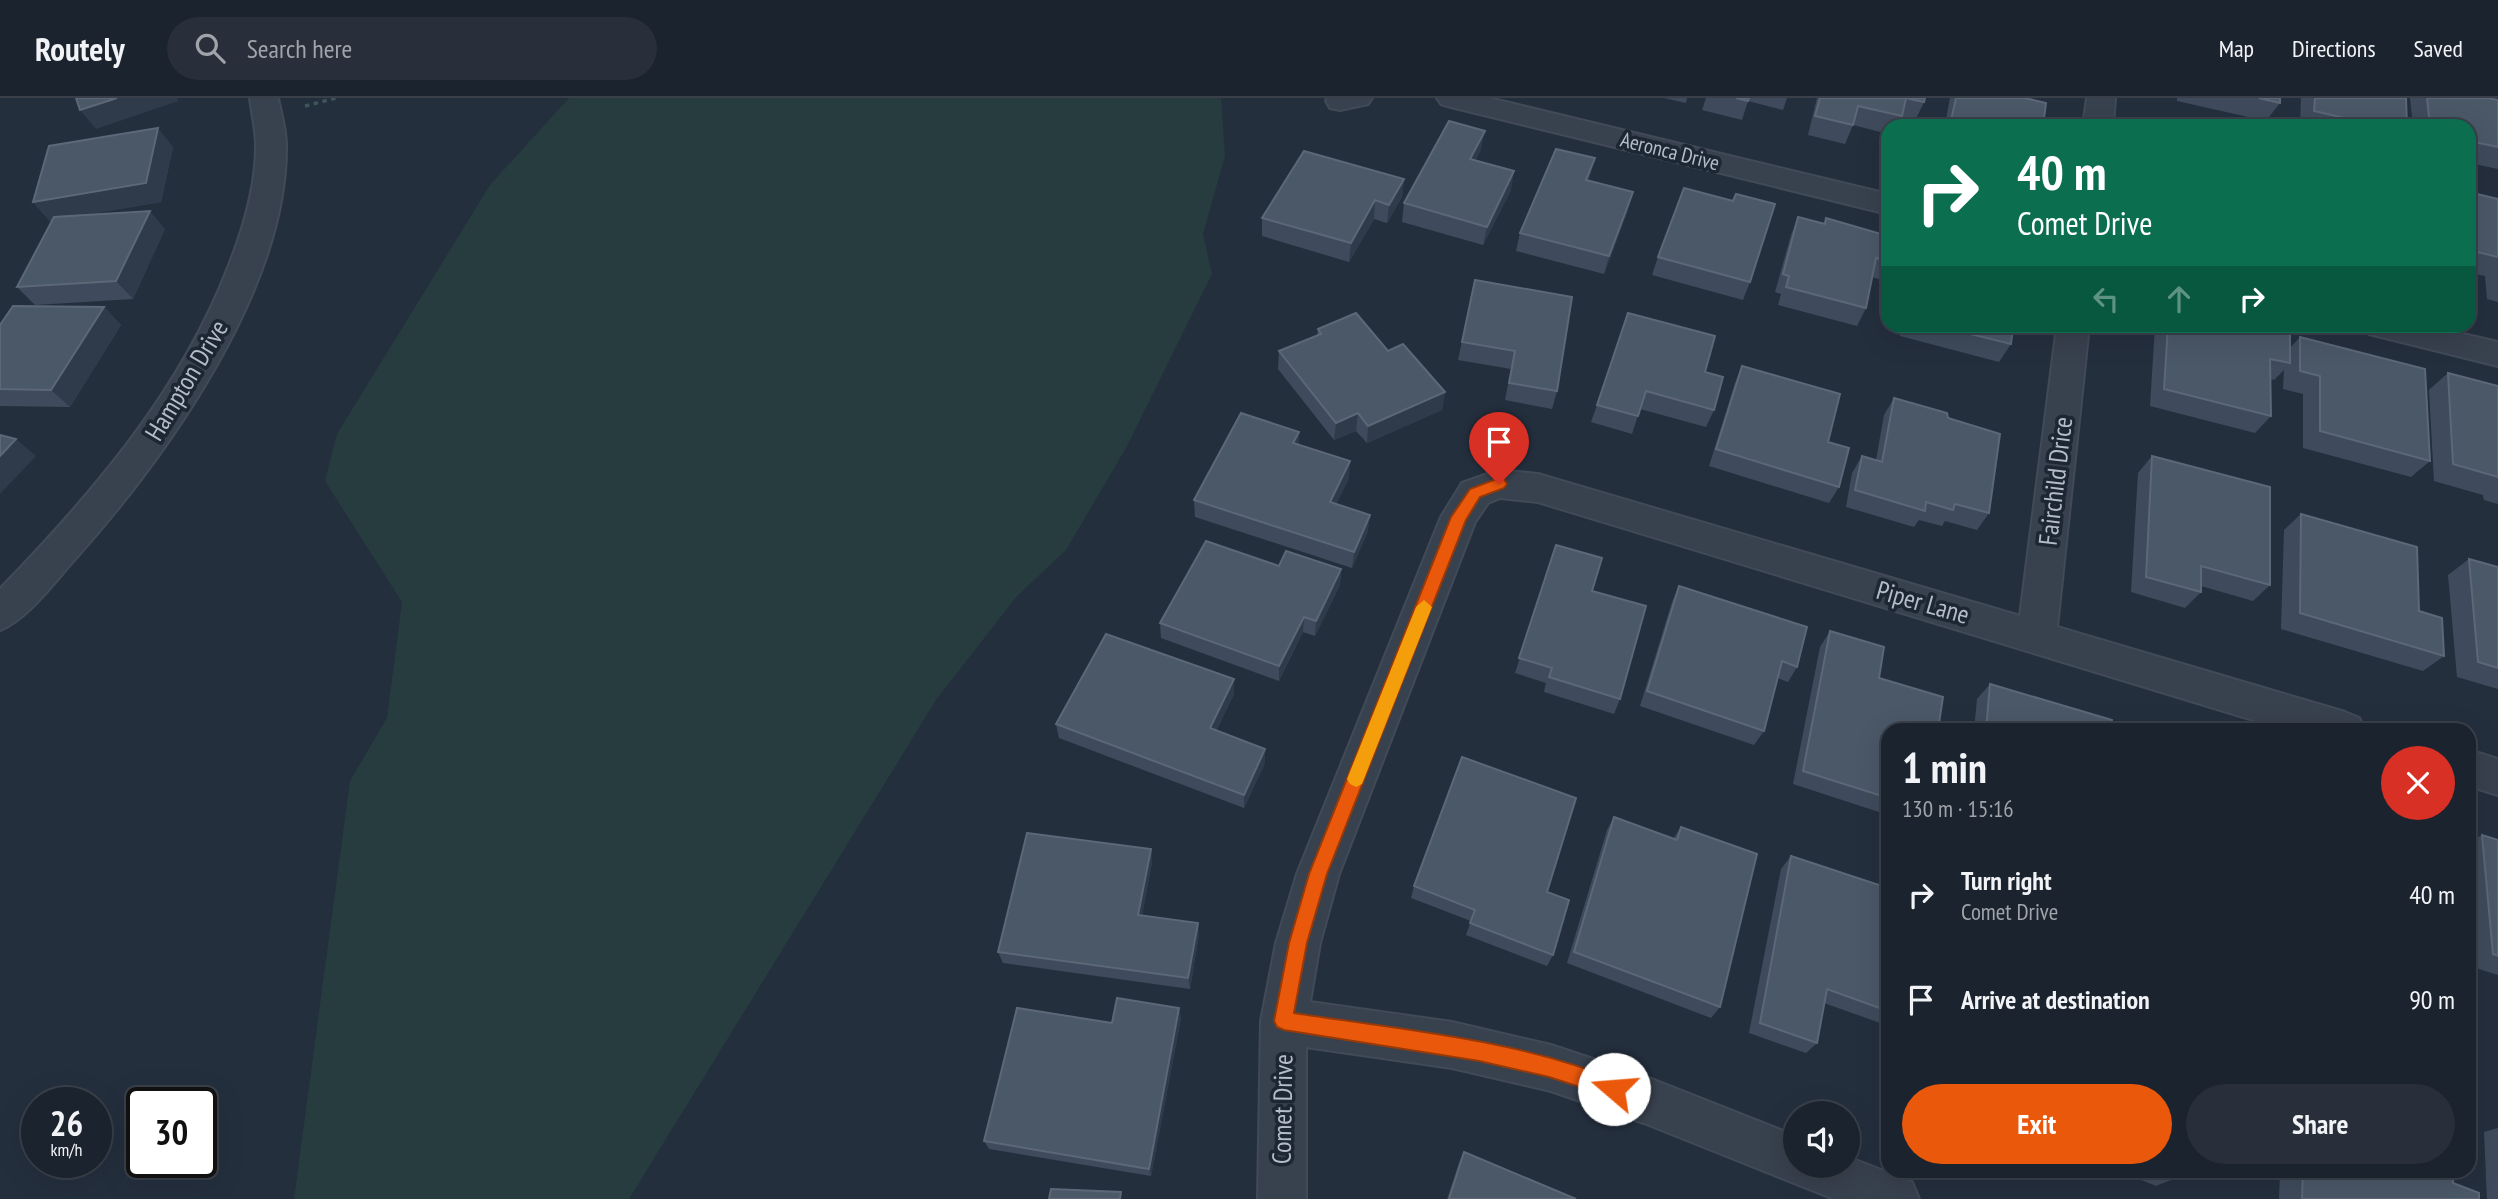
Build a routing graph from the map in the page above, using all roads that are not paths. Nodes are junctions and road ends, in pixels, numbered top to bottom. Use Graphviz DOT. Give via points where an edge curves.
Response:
graph roads {
  1 [pos="264,98"];
  2 [pos="1451,98"];
  3 [pos="2101,98"];
  4 [pos="2099,119"];
  5 [pos="1881,202"];
  6 [pos="2072,333"];
  7 [pos="2410,333"];
  8 [pos="2498,354"];
  9 [pos="1499,484"];
  10 [pos="0,614"];
  11 [pos="2037,636"];
  12 [pos="2322,723"];
  13 [pos="2476,770"];
  14 [pos="2498,776"];
  15 [pos="1284,1021"];
  16 [pos="1783,1155"];
  17 [pos="1841,1178"];
  18 [pos="1282,1199"];
  19 [pos="1895,1199"];
  1 -- 10 [label="street, Hampton Drive" via="271,144 260,224 216,336 151,442 107,499"];
  2 -- 5 [label="street, Aeronca Drive"];
  3 -- 4 [label="street"];
  6 -- 11 [label="street, Fairchild Drice"];
  7 -- 8 [label="street"];
  9 -- 11 [label="street, Piper Lane" via="1538,488"];
  9 -- 15 [label="street, Comet Drive" via="1475,493 1459,517 1318,874 1298,943"];
  11 -- 12 [label="street, Piper Lane"];
  13 -- 14 [label="street"];
  15 -- 16 [label="street" via="1479,1051 1549,1067"];
  15 -- 18 [label="street, Comet Drive"];
  17 -- 19 [label="street"];
}
